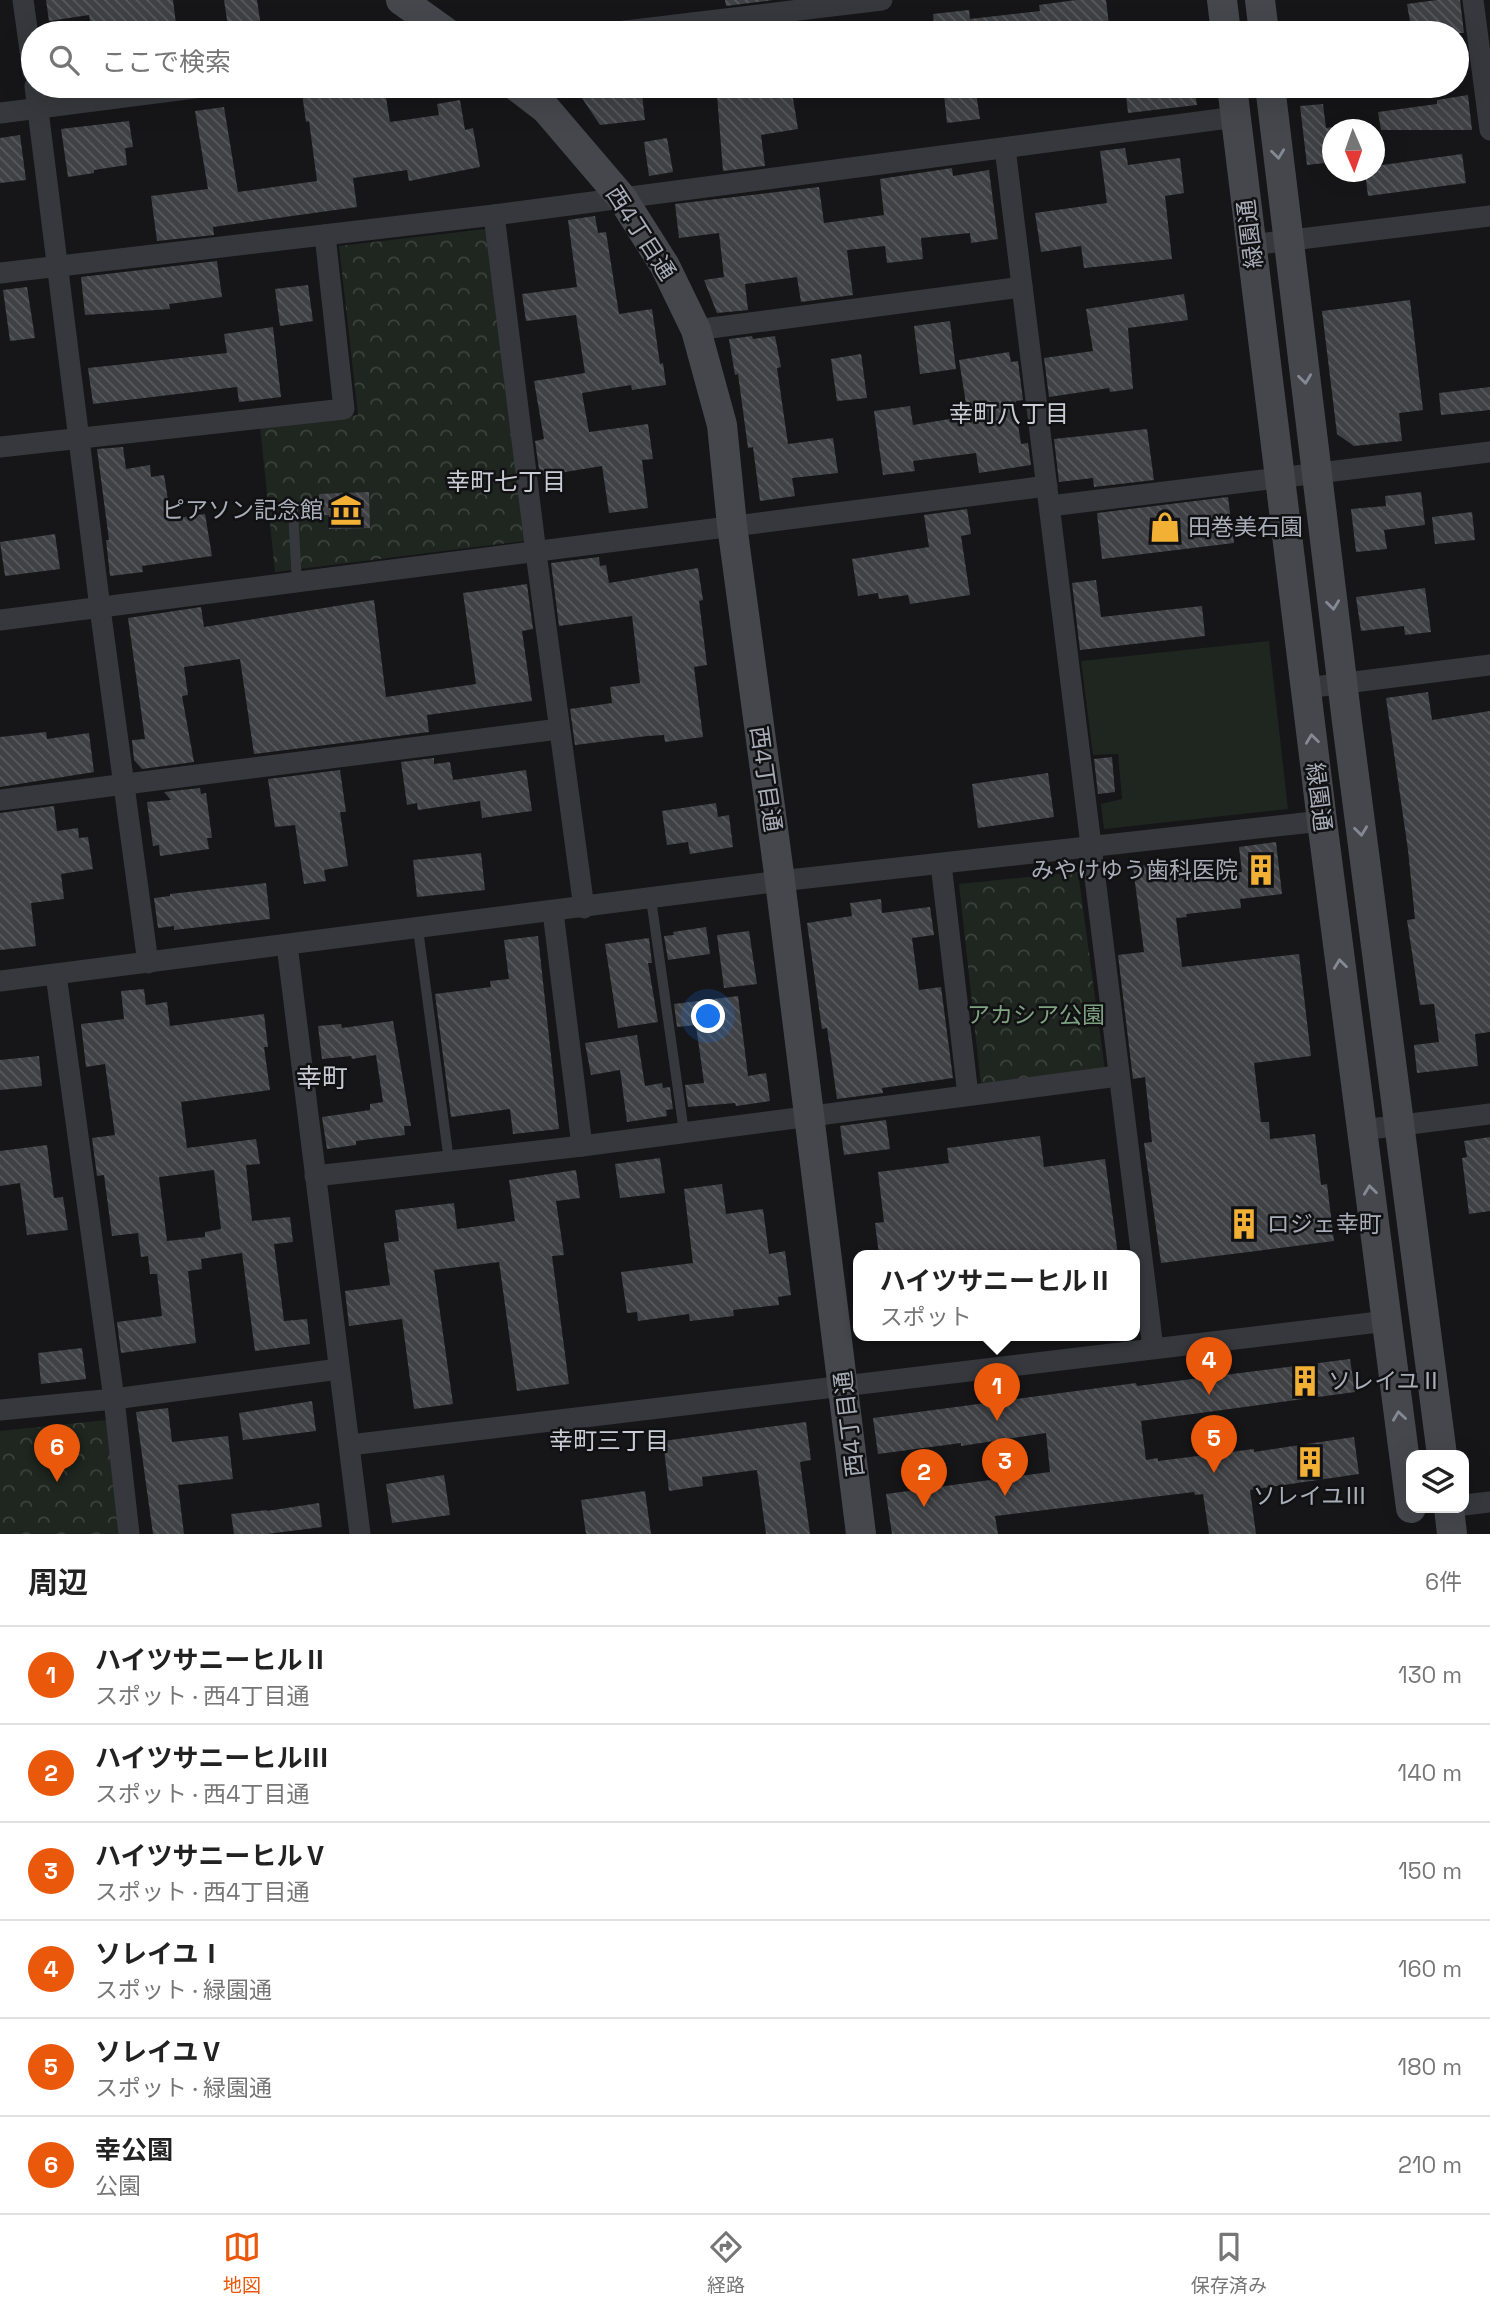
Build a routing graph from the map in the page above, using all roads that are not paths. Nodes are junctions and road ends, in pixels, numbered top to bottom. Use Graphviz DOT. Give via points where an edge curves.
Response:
graph roads {
  1 [pos="23,0"];
  2 [pos="401,0"];
  3 [pos="882,0"];
  4 [pos="1222,0"];
  5 [pos="1260,0"];
  6 [pos="1474,0"];
  7 [pos="26,21"];
  8 [pos="430,21"];
  9 [pos="708,21"];
  10 [pos="1225,21"];
  11 [pos="1263,21"];
  12 [pos="37,98"];
  13 [pos="120,98"];
  14 [pos="532,98"];
  15 [pos="1234,98"];
  16 [pos="1271,98"];
  17 [pos="38,109"];
  18 [pos="0,113"];
  19 [pos="1236,117"];
  20 [pos="1490,130"];
  21 [pos="1005,148"];
  22 [pos="622,198"];
  23 [pos="494,215"];
  24 [pos="1490,216"];
  25 [pos="325,235"];
  26 [pos="1288,241"];
  27 [pos="1251,245"];
  28 [pos="58,266"];
  29 [pos="0,273"];
  30 [pos="1023,287"];
  31 [pos="696,330"];
  32 [pos="79,436"];
  33 [pos="0,447"];
  34 [pos="1490,452"];
  35 [pos="1317,473"];
  36 [pos="1280,477"];
  37 [pos="1048,496"];
  38 [pos="293,511"];
  39 [pos="732,525"];
  40 [pos="536,553"];
  41 [pos="297,583"];
  42 [pos="100,608"];
  43 [pos="0,620"];
  44 [pos="1490,665"];
  45 [pos="1342,684"];
  46 [pos="1306,688"];
  47 [pos="559,729"];
  48 [pos="124,785"];
  49 [pos="0,800"];
  50 [pos="1322,821"];
  51 [pos="1092,848"];
  52 [pos="942,864"];
  53 [pos="780,881"];
  54 [pos="651,899"];
  55 [pos="584,908"];
  56 [pos="553,912"];
  57 [pos="418,929"];
  58 [pos="287,946"];
  59 [pos="148,964"];
  60 [pos="56,975"];
  61 [pos="0,981"];
  62 [pos="1118,1076"];
  63 [pos="968,1095"];
  64 [pos="1490,1114"];
  65 [pos="809,1115"];
  66 [pos="1398,1125"];
  67 [pos="1362,1130"];
  68 [pos="684,1132"];
  69 [pos="582,1146"];
  70 [pos="449,1161"];
  71 [pos="316,1176"];
  72 [pos="1387,1321"];
  73 [pos="1153,1348"];
  74 [pos="339,1369"];
  75 [pos="845,1386"];
  76 [pos="114,1399"];
  77 [pos="0,1410"];
  78 [pos="350,1445"];
  79 [pos="1441,1450"];
  80 [pos="1406,1469"];
  81 [pos="1490,1502"];
  82 [pos="1469,1504"];
  83 [pos="1412,1513"];
  84 [pos="1450,1513"];
  85 [pos="129,1534"];
  86 [pos="360,1534"];
  87 [pos="862,1534"];
  88 [pos="1415,1534"];
  89 [pos="1452,1534"];
  1 -- 7 [label="street"];
  2 -- 8 [label="street"];
  3 -- 9 [label="street"];
  4 -- 10 [label="street"];
  5 -- 11 [label="street"];
  6 -- 20 [label="street"];
  12 -- 17 [label="street"];
  13 -- 17 [label="street"];
  14 -- 22 [label="street, 西4丁目通"];
  15 -- 19 [label="street, 緑園通"];
  16 -- 26 [label="street, 緑園通, one-way"];
  17 -- 18 [label="street"];
  17 -- 28 [label="street"];
  19 -- 21 [label="street"];
  19 -- 27 [label="street, 緑園通"];
  21 -- 22 [label="street"];
  21 -- 30 [label="street"];
  22 -- 23 [label="street"];
  22 -- 31 [label="street, 西4丁目通" via="665,266"];
  23 -- 25 [label="street"];
  23 -- 40 [label="street"];
  24 -- 26 [label="street"];
  25 -- 28 [label="street"];
  25 -- 32 [label="street" via="344,408"];
  26 -- 27 [label="street"];
  26 -- 35 [label="street, 緑園通, one-way"];
  27 -- 36 [label="street, 緑園通"];
  28 -- 29 [label="street"];
  28 -- 32 [label="street"];
  30 -- 31 [label="street"];
  30 -- 37 [label="street"];
  31 -- 39 [label="street, 西4丁目通" via="722,425"];
  32 -- 33 [label="street"];
  32 -- 42 [label="street"];
  34 -- 35 [label="street"];
  35 -- 36 [label="street"];
  35 -- 45 [label="street, 緑園通, one-way"];
  36 -- 37 [label="street"];
  36 -- 46 [label="street, 緑園通"];
  37 -- 39 [label="street"];
  37 -- 51 [label="street"];
  38 -- 41 [label="lane"];
  39 -- 40 [label="street"];
  39 -- 53 [label="street, 西4丁目通"];
  40 -- 41 [label="street"];
  40 -- 47 [label="street"];
  41 -- 42 [label="street"];
  42 -- 43 [label="street"];
  42 -- 48 [label="street"];
  44 -- 45 [label="street"];
  45 -- 46 [label="street"];
  45 -- 66 [label="street, 緑園通, one-way"];
  50 -- 46 [label="street, 緑園通, one-way"];
  47 -- 48 [label="street"];
  47 -- 55 [label="street"];
  48 -- 49 [label="street"];
  48 -- 59 [label="street"];
  50 -- 51 [label="street"];
  67 -- 50 [label="street, 緑園通, one-way"];
  51 -- 52 [label="street"];
  51 -- 62 [label="street"];
  52 -- 53 [label="street"];
  52 -- 63 [label="street"];
  53 -- 54 [label="street"];
  53 -- 65 [label="street, 西4丁目通"];
  54 -- 55 [label="street"];
  54 -- 68 [label="lane"];
  55 -- 56 [label="street"];
  56 -- 57 [label="street"];
  56 -- 69 [label="street"];
  57 -- 58 [label="street"];
  57 -- 70 [label="lane"];
  58 -- 59 [label="street"];
  58 -- 71 [label="street"];
  59 -- 60 [label="street"];
  60 -- 61 [label="street"];
  60 -- 76 [label="street"];
  62 -- 63 [label="street"];
  62 -- 73 [label="street"];
  63 -- 65 [label="street"];
  64 -- 66 [label="street"];
  65 -- 68 [label="street"];
  65 -- 75 [label="street, 西4丁目通"];
  66 -- 67 [label="street"];
  66 -- 79 [label="street, 緑園通"];
  72 -- 67 [label="street, 緑園通, one-way"];
  68 -- 69 [label="street"];
  69 -- 70 [label="street"];
  70 -- 71 [label="street"];
  71 -- 74 [label="street"];
  72 -- 73 [label="street"];
  80 -- 72 [label="street, 緑園通, one-way"];
  73 -- 75 [label="street"];
  74 -- 76 [label="street"];
  74 -- 78 [label="street"];
  75 -- 78 [label="street"];
  75 -- 87 [label="street, 西4丁目通"];
  76 -- 77 [label="street"];
  76 -- 85 [label="street"];
  78 -- 86 [label="street"];
  81 -- 82 [label="street"];
  83 -- 88 [label="street, 緑園通"];
  84 -- 89 [label="street"];
}
